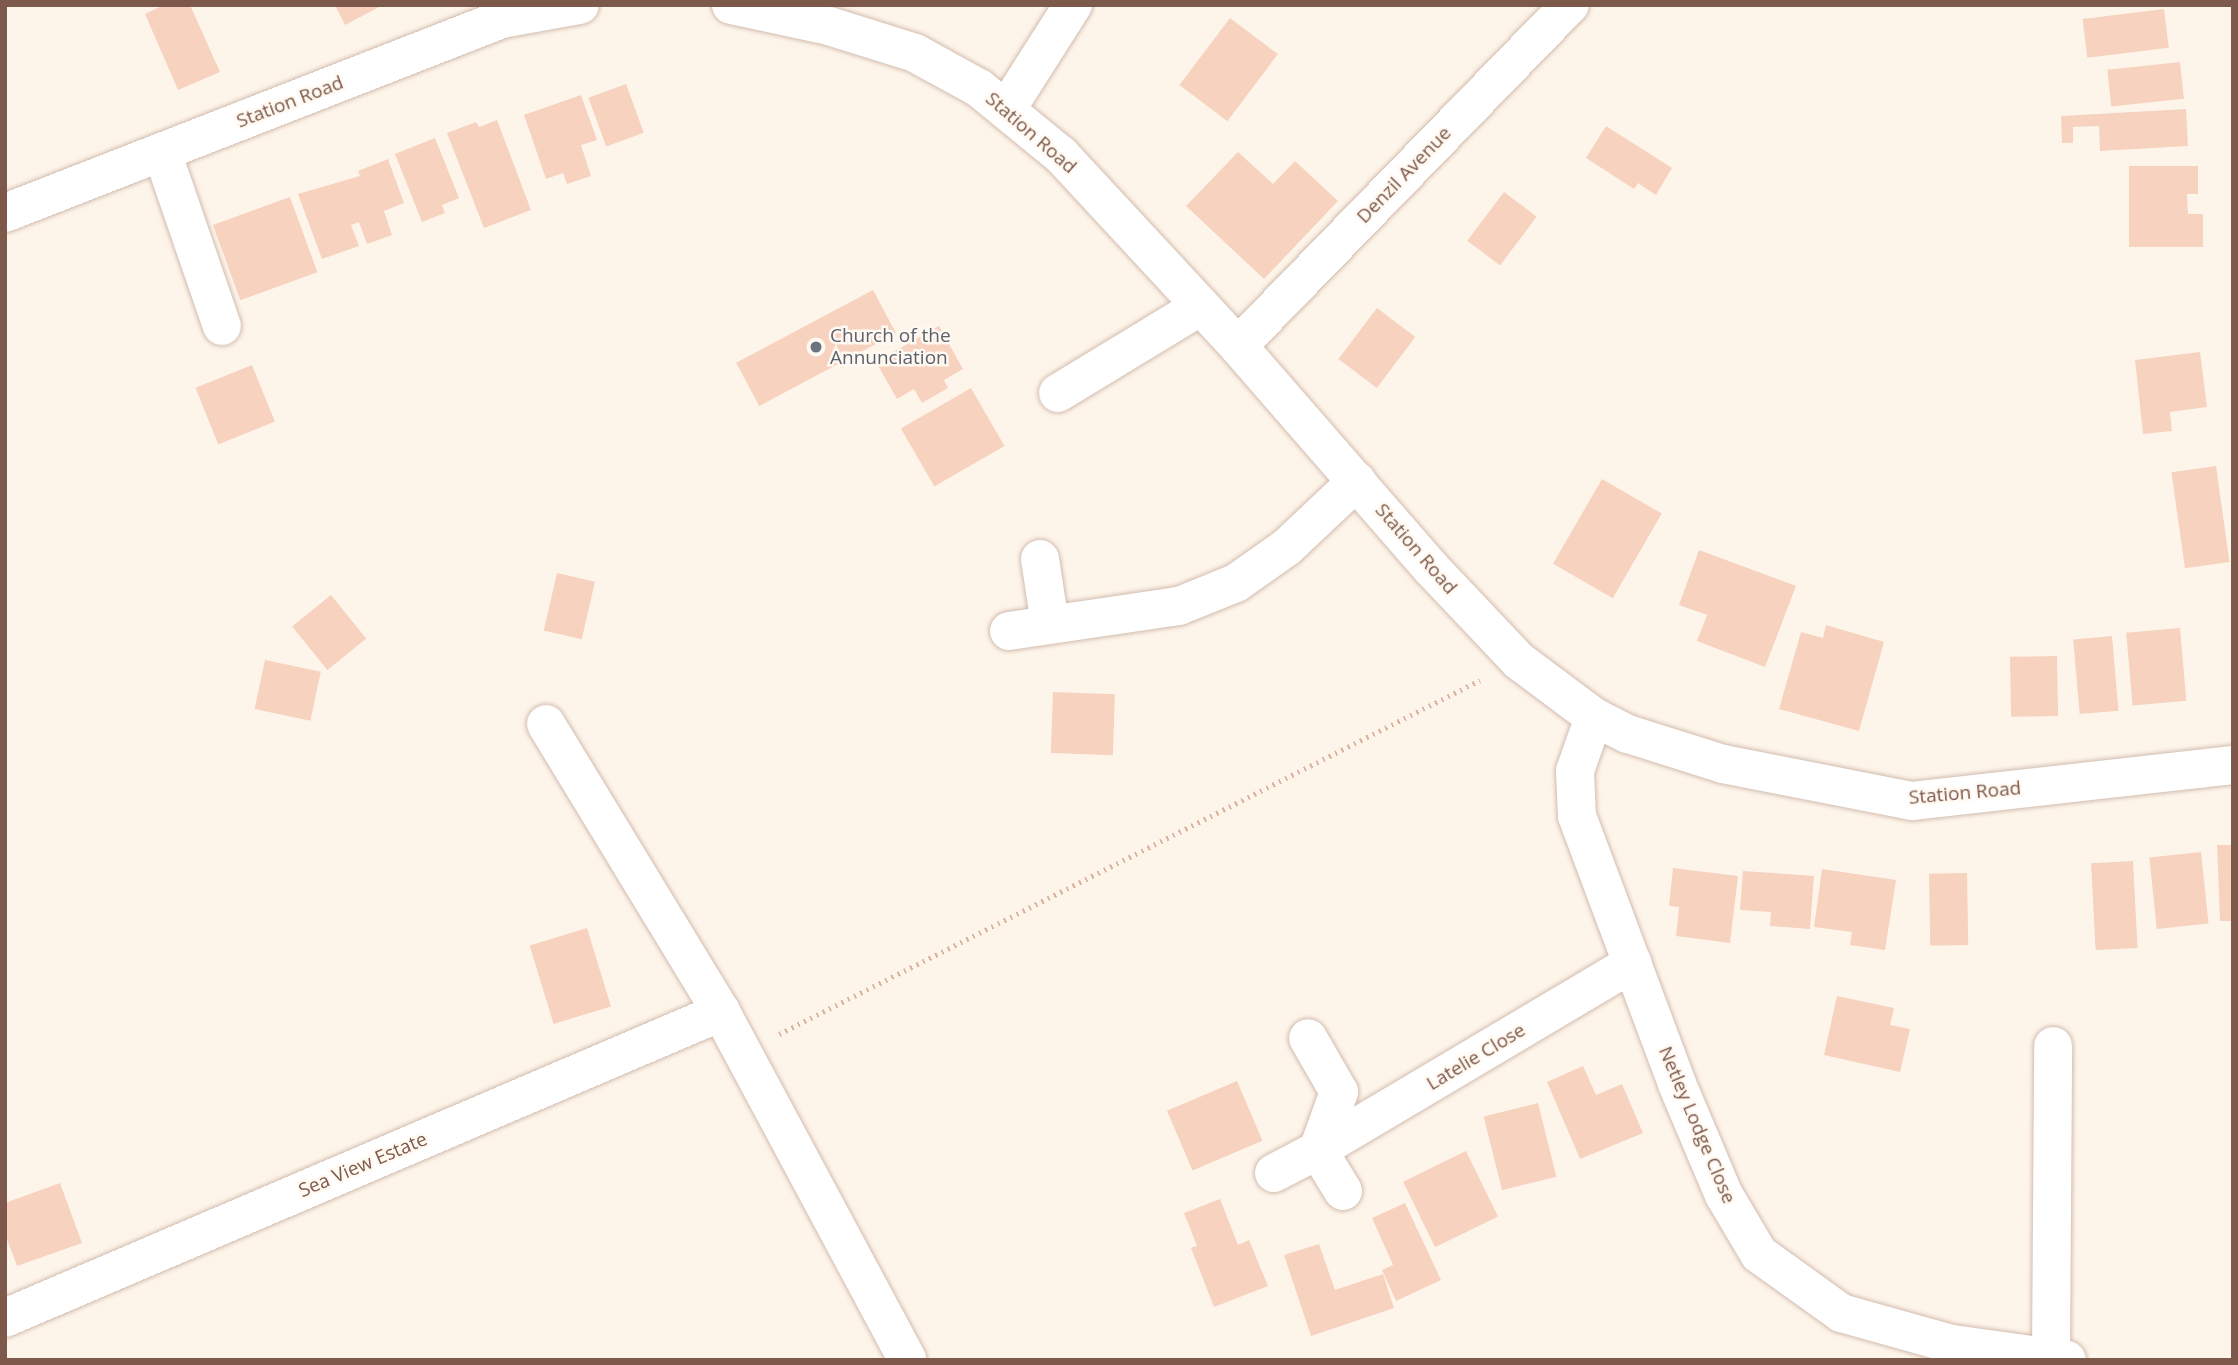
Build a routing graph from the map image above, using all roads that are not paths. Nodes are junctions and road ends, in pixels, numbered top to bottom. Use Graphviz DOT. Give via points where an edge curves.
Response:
graph roads {
  1 [pos="580,5"];
  2 [pos="731,5"];
  3 [pos="1073,5"];
  4 [pos="1570,5"];
  5 [pos="830,16"];
  6 [pos="1006,110"];
  7 [pos="162,152"];
  8 [pos="5,213"];
  9 [pos="1201,306"];
  10 [pos="222,326"];
  11 [pos="1238,346"];
  12 [pos="1058,393"];
  13 [pos="1357,481"];
  14 [pos="1040,559"];
  15 [pos="1050,624"];
  16 [pos="1009,631"];
  17 [pos="1594,717"];
  18 [pos="546,724"];
  19 [pos="2233,765"];
  20 [pos="1633,963"];
  21 [pos="721,1012"];
  22 [pos="1308,1038"];
  23 [pos="2053,1046"];
  24 [pos="1318,1150"];
  25 [pos="1275,1173"];
  26 [pos="1343,1191"];
  27 [pos="5,1318"];
  28 [pos="2059,1357"];
  29 [pos="907,1359"];
  1 -- 7 [label="street, Station Road" via="502,19"];
  2 -- 5 [label="street, Station Road"];
  3 -- 6 [label="street"];
  4 -- 11 [label="street, Denzil Avenue"];
  5 -- 6 [label="street, Station Road" via="915,53 979,88"];
  6 -- 9 [label="street, Station Road" via="1061,155"];
  7 -- 8 [label="street, Station Road"];
  7 -- 10 [label="street"];
  9 -- 11 [label="street, Station Road"];
  9 -- 12 [label="street"];
  11 -- 13 [label="street, Station Road"];
  13 -- 15 [label="street" via="1287,547 1236,583 1179,606"];
  13 -- 17 [label="street, Station Road" via="1431,568 1519,660"];
  14 -- 15 [label="street"];
  15 -- 16 [label="street"];
  17 -- 19 [label="street, Station Road" via="1628,734 1723,764 1912,801"];
  17 -- 20 [label="street, Netley Lodge Close" via="1575,771 1577,816"];
  18 -- 21 [label="street"];
  20 -- 24 [label="street, Latelie Close"];
  20 -- 28 [label="street, Netley Lodge Close" via="1724,1195 1759,1254 1841,1313 1952,1344"];
  21 -- 27 [label="street, Sea View Estate"];
  21 -- 29 [label="street"];
  22 -- 24 [label="street" via="1339,1092"];
  23 -- 28 [label="street"];
  24 -- 25 [label="street, Latelie Close"];
  24 -- 26 [label="street"];
}
